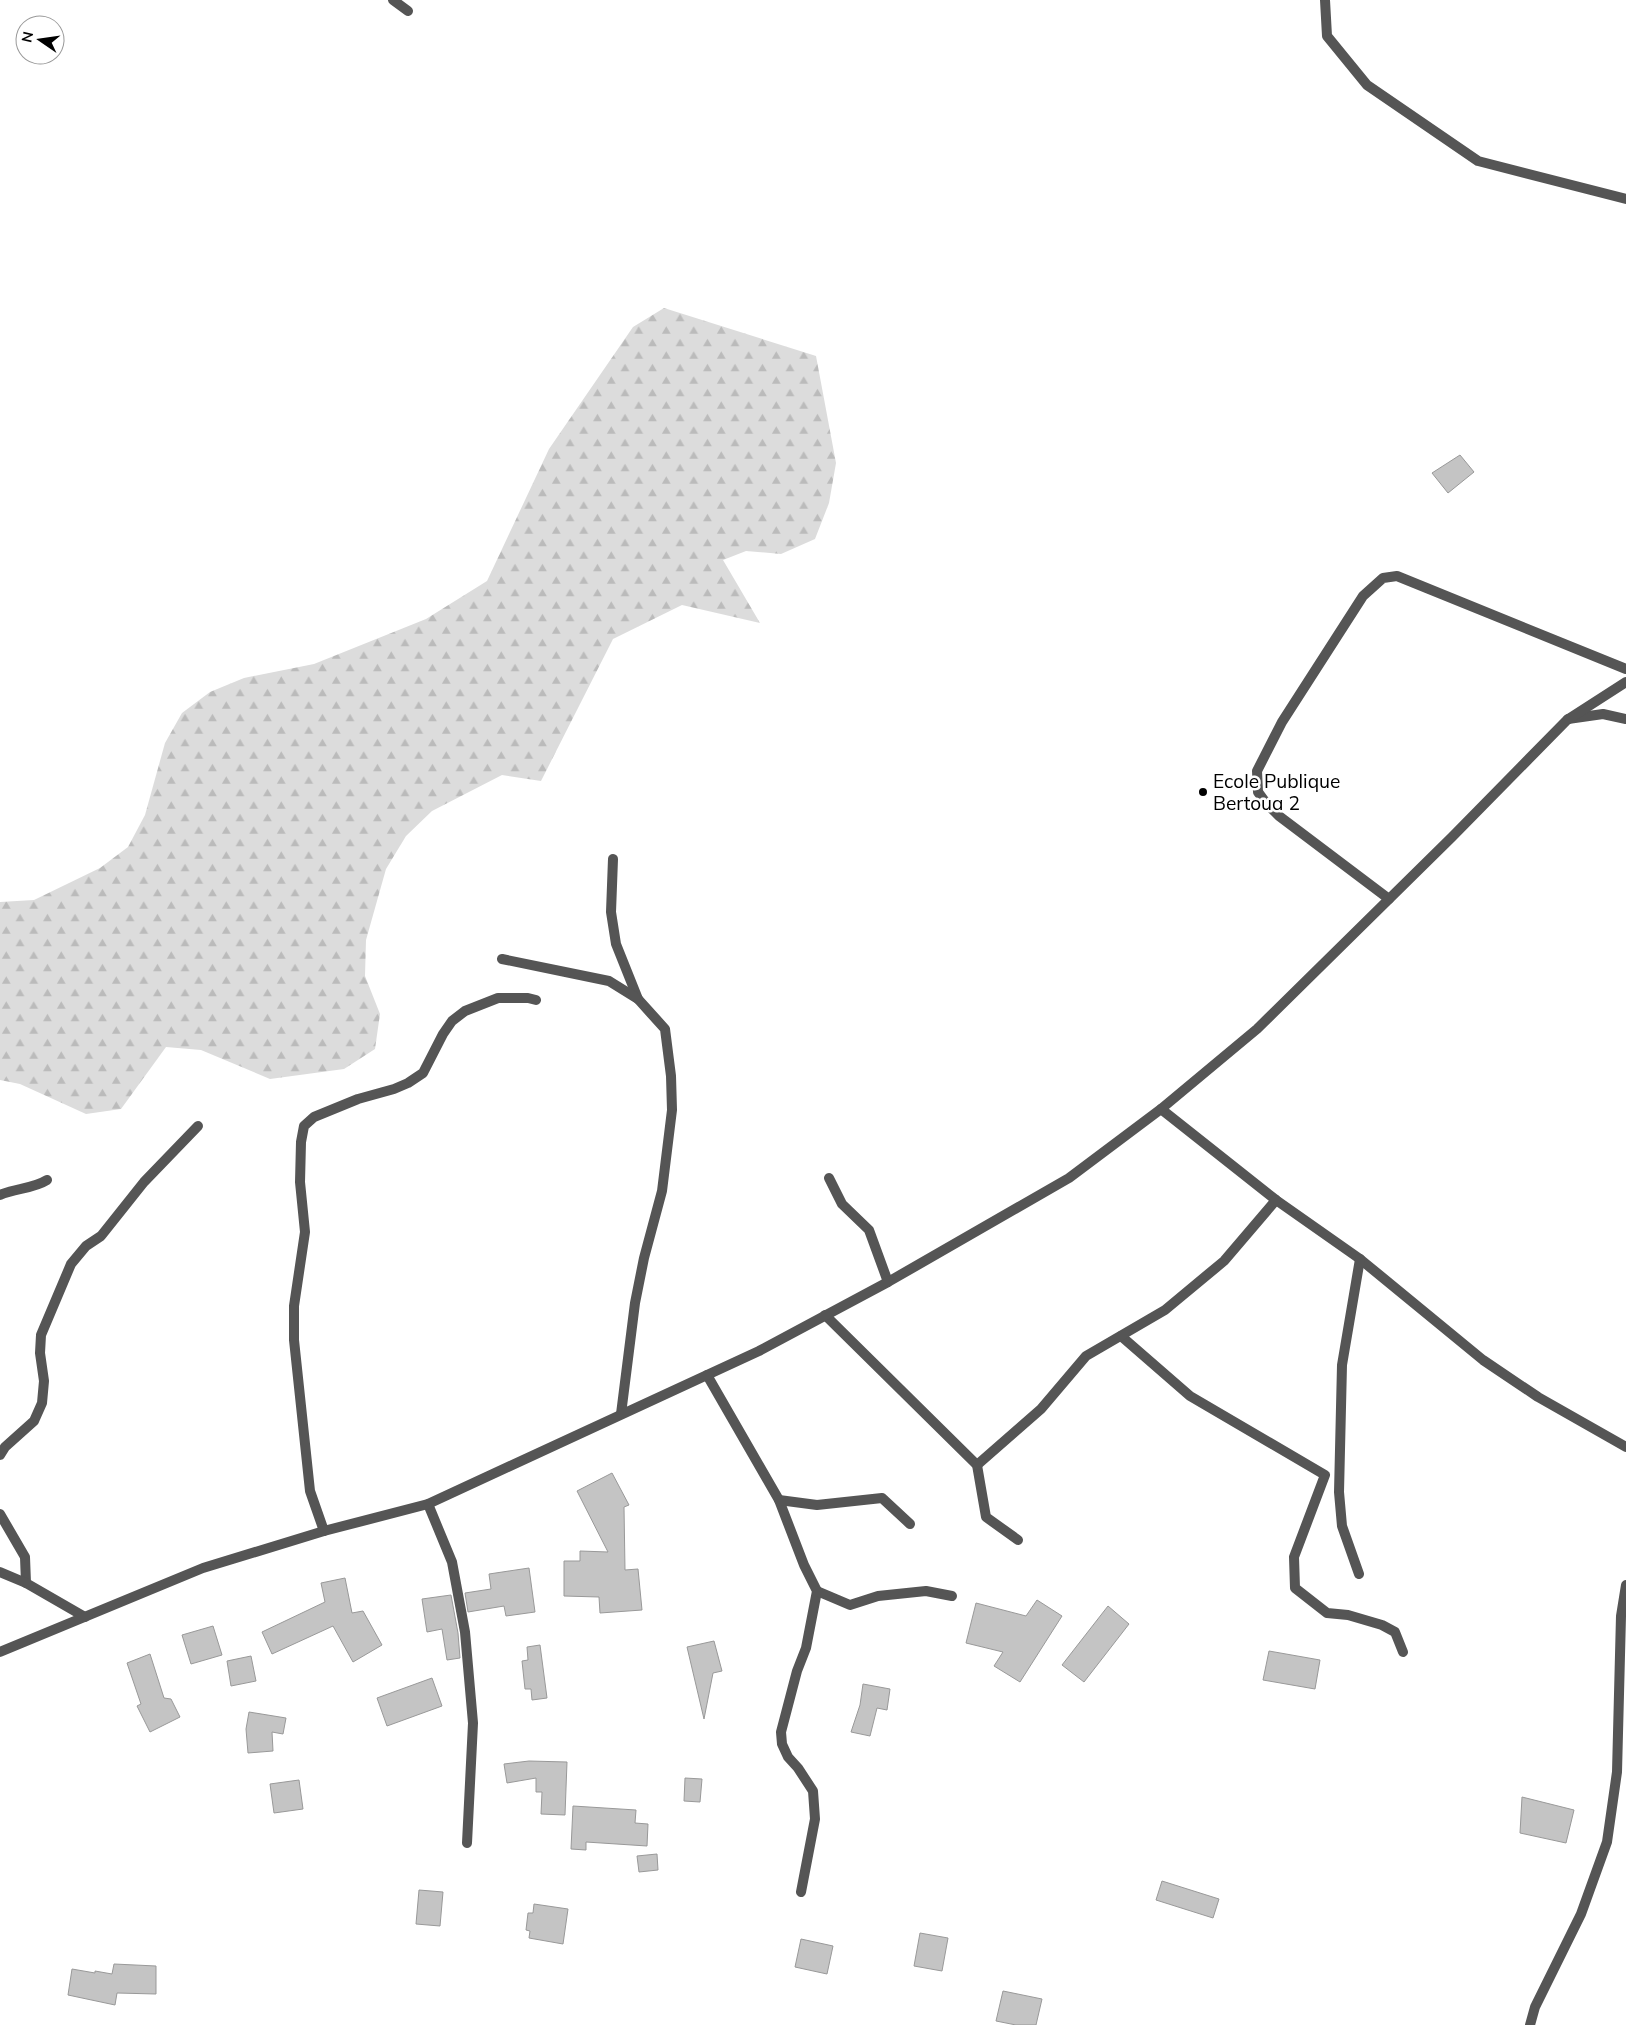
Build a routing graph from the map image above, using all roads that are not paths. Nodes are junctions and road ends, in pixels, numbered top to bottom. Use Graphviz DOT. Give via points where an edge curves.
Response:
graph roads {
  1 [pos="392,0"];
  2 [pos="1325,0"];
  3 [pos="408,11"];
  4 [pos="1626,199"];
  5 [pos="1626,669"];
  6 [pos="1626,682"];
  7 [pos="1626,719"];
  8 [pos="1567,720"];
  9 [pos="613,859"];
  10 [pos="1389,900"];
  11 [pos="502,959"];
  12 [pos="638,999"];
  13 [pos="536,1000"];
  14 [pos="1161,1109"];
  15 [pos="198,1126"];
  16 [pos="829,1178"];
  17 [pos="47,1180"];
  18 [pos="0,1195"];
  19 [pos="1276,1200"];
  20 [pos="1360,1259"];
  21 [pos="888,1282"];
  22 [pos="825,1315"];
  23 [pos="1121,1336"];
  24 [pos="707,1375"];
  25 [pos="621,1414"];
  26 [pos="1626,1447"];
  27 [pos="0,1455"];
  28 [pos="977,1465"];
  29 [pos="780,1500"];
  30 [pos="428,1504"];
  31 [pos="0,1514"];
  32 [pos="910,1524"];
  33 [pos="324,1531"];
  34 [pos="1018,1540"];
  35 [pos="0,1572"];
  36 [pos="1359,1574"];
  37 [pos="26,1583"];
  38 [pos="1626,1585"];
  39 [pos="817,1591"];
  40 [pos="952,1596"];
  41 [pos="84,1617"];
  42 [pos="0,1652"];
  43 [pos="1403,1652"];
  44 [pos="467,1843"];
  45 [pos="801,1892"];
  46 [pos="1530,2025"];
  1 -- 3 [label="street"];
  2 -- 4 [label="street" via="1327,36 1366,85 1478,161"];
  5 -- 10 [label="street" via="1397,576 1383,578 1363,596 1282,722 1257,771 1258,792 1280,816"];
  6 -- 8 [label="street"];
  7 -- 8 [label="street" via="1603,714"];
  8 -- 10 [label="street"];
  9 -- 12 [label="street" via="611,912 616,944"];
  10 -- 14 [label="street" via="1257,1029"];
  11 -- 12 [label="street" via="609,981"];
  12 -- 25 [label="street" via="665,1028 672,1110 662,1191 635,1303"];
  13 -- 33 [label="street" via="498,998 465,1011 443,1034 423,1073 394,1089 314,1117 304,1126 300,1182 305,1232 294,1306 294,1340 310,1491"];
  14 -- 19 [label="street"];
  14 -- 21 [label="street" via="1069,1178"];
  15 -- 27 [label="street" via="144,1182 101,1236 86,1246 72,1264 41,1335 42,1403 34,1421"];
  16 -- 21 [label="street" via="842,1204 869,1230"];
  17 -- 18 [label="street" via="38,1186"];
  19 -- 20 [label="street"];
  19 -- 23 [label="street" via="1224,1262 1165,1310"];
  20 -- 26 [label="street" via="1483,1360 1538,1397"];
  20 -- 36 [label="street" via="1342,1365 1338,1492 1342,1526"];
  21 -- 22 [label="street"];
  22 -- 24 [label="street"];
  22 -- 28 [label="street"];
  23 -- 28 [label="street" via="1086,1356 1041,1409"];
  23 -- 43 [label="street" via="1190,1396 1325,1476 1294,1557 1295,1588 1327,1613 1382,1625 1396,1632"];
  24 -- 25 [label="street"];
  24 -- 29 [label="street"];
  25 -- 30 [label="street"];
  28 -- 34 [label="street" via="986,1517"];
  29 -- 32 [label="street" via="817,1505 882,1498"];
  29 -- 39 [label="street"];
  30 -- 33 [label="street"];
  30 -- 44 [label="street" via="452,1562 465,1632 473,1723"];
  31 -- 37 [label="street" via="25,1557"];
  33 -- 41 [label="street" via="203,1568"];
  35 -- 37 [label="street"];
  37 -- 41 [label="street"];
  38 -- 46 [label="street" via="1621,1616 1617,1772 1607,1842 1581,1914 1535,2007"];
  39 -- 40 [label="street" via="850,1605 878,1596 926,1591"];
  39 -- 45 [label="street" via="806,1648 781,1732 788,1757 813,1791 815,1819"];
  41 -- 42 [label="street"];
}
